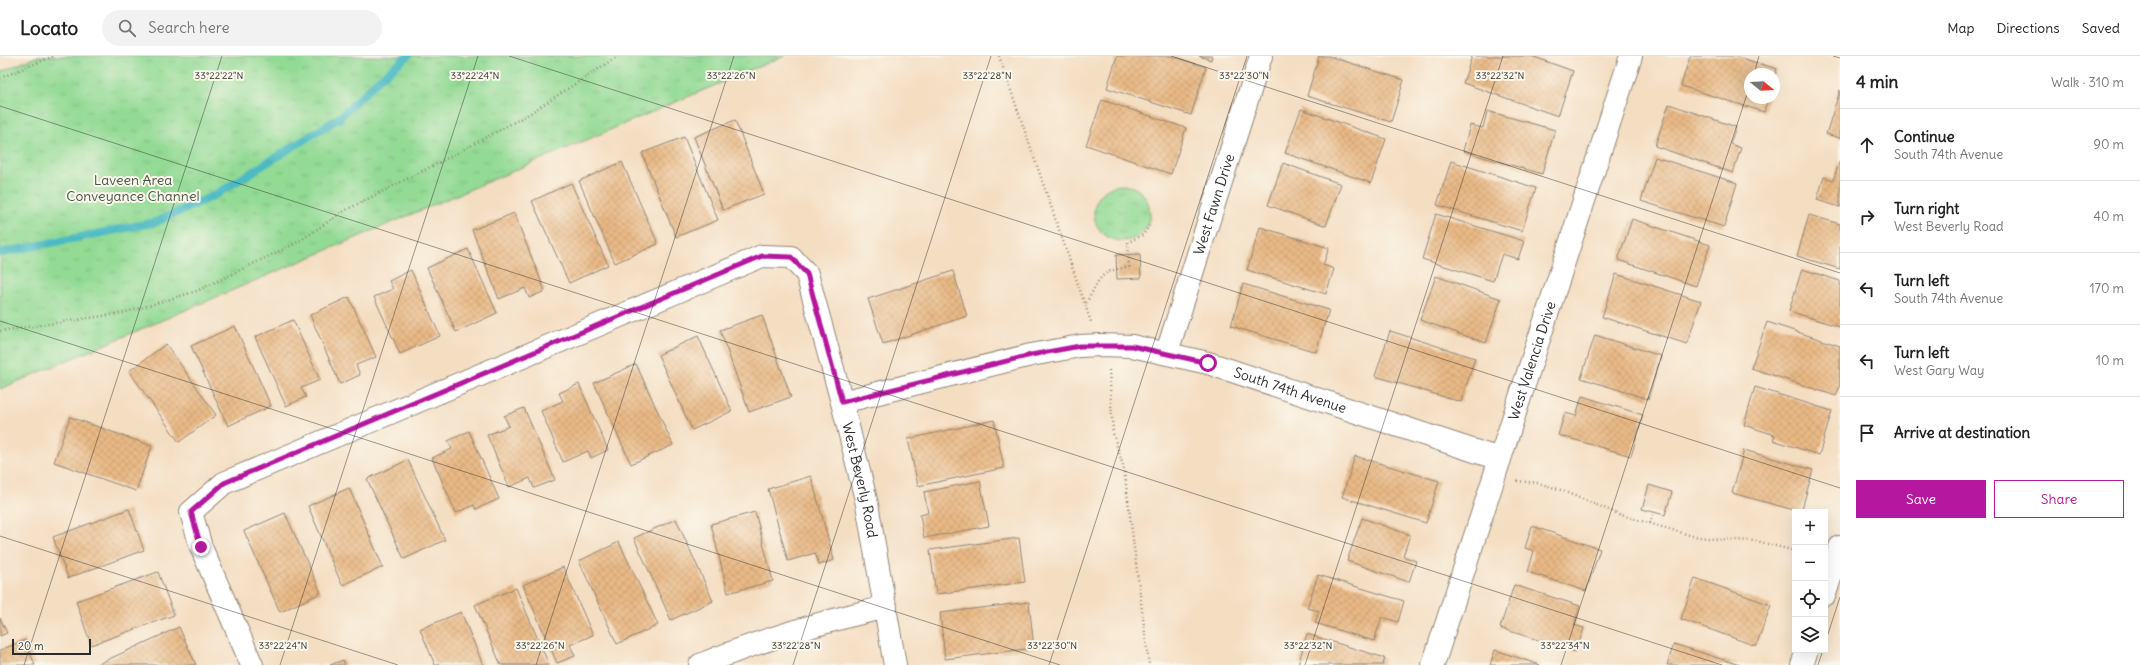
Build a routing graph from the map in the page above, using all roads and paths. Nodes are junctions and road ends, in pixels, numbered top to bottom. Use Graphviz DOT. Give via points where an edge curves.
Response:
graph roads {
  1 [pos="54,56"];
  2 [pos="618,56"];
  3 [pos="1261,56"];
  4 [pos="1631,56"];
  5 [pos="0,78"];
  6 [pos="1149,226"];
  7 [pos="1086,304"];
  8 [pos="0,331"];
  9 [pos="1167,352"];
  10 [pos="842,402"];
  11 [pos="1496,468"];
  12 [pos="1654,512"];
  13 [pos="1650,523"];
  14 [pos="1840,547"];
  15 [pos="1792,550"];
  16 [pos="1828,585"];
  17 [pos="886,607"];
  18 [pos="1806,653"];
  19 [pos="252,665"];
  20 [pos="700,665"];
  21 [pos="895,665"];
  22 [pos="1433,665"];
  23 [pos="1802,665"];
  1 -- 5 [label="path"];
  2 -- 8 [label="path" via="529,114 344,211 298,242 197,291 123,313"];
  3 -- 9 [label="street, West Fawn Drive"];
  4 -- 11 [label="street, West Valencia Drive"];
  6 -- 7 [label="path" via="1143,235 1128,242 1129,267 1103,273"];
  9 -- 10 [label="street, South 74th Avenue" via="1132,346 1080,346 1031,355"];
  9 -- 11 [label="street, South 74th Avenue" via="1208,363"];
  10 -- 17 [label="street, West Beverly Road" via="867,504"];
  10 -- 19 [label="street, West Beverly Road" via="807,274 791,257 762,256 224,483 191,512 201,547"];
  11 -- 13 [label="path" via="1621,515"];
  11 -- 22 [label="street, West Valencia Drive"];
  12 -- 13 [label="path"];
  13 -- 15 [label="path" via="1693,536 1757,541"];
  14 -- 16 [label="street"];
  17 -- 20 [label="street" via="820,622 750,644"];
  17 -- 21 [label="street, West Beverly Road"];
  18 -- 23 [label="street"];
}
